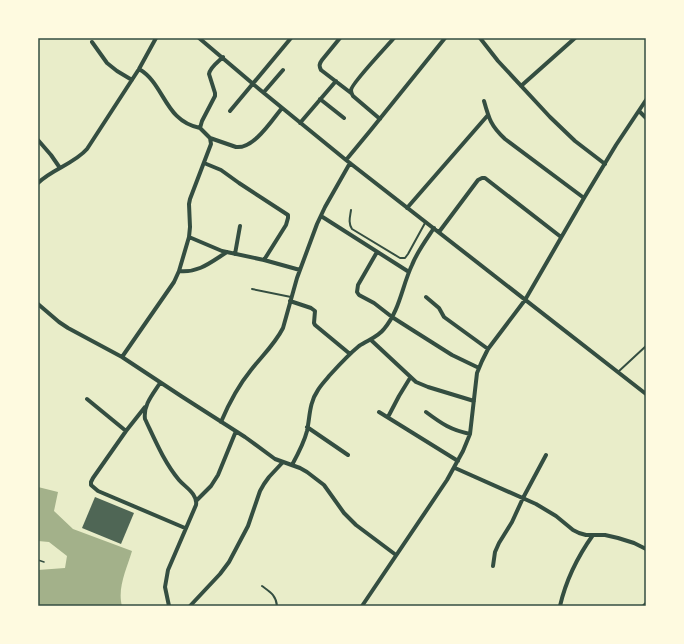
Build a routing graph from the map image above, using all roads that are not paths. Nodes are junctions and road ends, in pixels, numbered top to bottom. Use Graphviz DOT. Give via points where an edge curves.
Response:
graph roads {
  1 [pos="156,38"];
  2 [pos="199,38"];
  3 [pos="291,38"];
  4 [pos="340,38"];
  5 [pos="394,38"];
  6 [pos="445,38"];
  7 [pos="480,38"];
  8 [pos="575,38"];
  9 [pos="92,42"];
  10 [pos="223,57"];
  11 [pos="139,69"];
  12 [pos="283,70"];
  13 [pos="132,80"];
  14 [pos="336,81"];
  15 [pos="253,84"];
  16 [pos="521,86"];
  17 [pos="264,92"];
  18 [pos="351,93"];
  19 [pos="320,99"];
  20 [pos="646,100"];
  21 [pos="484,101"];
  22 [pos="282,108"];
  23 [pos="230,111"];
  24 [pos="639,111"];
  25 [pos="488,115"];
  26 [pos="344,118"];
  27 [pos="646,118"];
  28 [pos="380,119"];
  29 [pos="300,123"];
  30 [pos="200,128"];
  31 [pos="210,138"];
  32 [pos="38,140"];
  33 [pos="346,160"];
  34 [pos="204,162"];
  35 [pos="350,163"];
  36 [pos="604,164"];
  37 [pos="60,168"];
  38 [pos="38,183"];
  39 [pos="584,198"];
  40 [pos="407,208"];
  41 [pos="351,210"];
  42 [pos="321,216"];
  43 [pos="426,222"];
  44 [pos="240,226"];
  45 [pos="434,228"];
  46 [pos="439,232"];
  47 [pos="189,237"];
  48 [pos="561,237"];
  49 [pos="227,252"];
  50 [pos="377,252"];
  51 [pos="235,254"];
  52 [pos="264,260"];
  53 [pos="300,270"];
  54 [pos="179,271"];
  55 [pos="409,272"];
  56 [pos="252,289"];
  57 [pos="426,297"];
  58 [pos="291,299"];
  59 [pos="525,300"];
  60 [pos="38,304"];
  61 [pos="392,317"];
  62 [pos="371,340"];
  63 [pos="646,346"];
  64 [pos="488,349"];
  65 [pos="350,354"];
  66 [pos="122,357"];
  67 [pos="479,368"];
  68 [pos="618,372"];
  69 [pos="410,378"];
  70 [pos="160,383"];
  71 [pos="646,394"];
  72 [pos="87,399"];
  73 [pos="474,401"];
  74 [pos="146,406"];
  75 [pos="379,412"];
  76 [pos="426,412"];
  77 [pos="388,417"];
  78 [pos="221,422"];
  79 [pos="307,427"];
  80 [pos="126,431"];
  81 [pos="236,431"];
  82 [pos="470,434"];
  83 [pos="348,455"];
  84 [pos="546,455"];
  85 [pos="458,461"];
  86 [pos="283,462"];
  87 [pos="292,465"];
  88 [pos="455,468"];
  89 [pos="523,498"];
  90 [pos="196,501"];
  91 [pos="186,528"];
  92 [pos="593,535"];
  93 [pos="646,550"];
  94 [pos="396,555"];
  95 [pos="493,566"];
  96 [pos="262,586"];
  97 [pos="169,606"];
  98 [pos="190,606"];
  99 [pos="277,606"];
  100 [pos="362,606"];
  101 [pos="560,606"];
  1 -- 11 [label="street"];
  2 -- 10 [label="street"];
  3 -- 15 [label="street"];
  4 -- 14 [label="street" via="319,67"];
  5 -- 18 [label="street" via="351,88"];
  6 -- 28 [label="street"];
  7 -- 16 [label="street"];
  8 -- 16 [label="street"];
  9 -- 13 [label="street" via="107,63"];
  10 -- 15 [label="street"];
  10 -- 30 [label="street" via="211,68 209,74 216,96"];
  11 -- 13 [label="street"];
  11 -- 30 [label="street" via="152,80 175,114 188,125"];
  12 -- 17 [label="street"];
  13 -- 37 [label="street" via="87,149"];
  14 -- 18 [label="street"];
  14 -- 19 [label="street"];
  15 -- 17 [label="street"];
  15 -- 23 [label="street"];
  16 -- 36 [label="street" via="575,141"];
  17 -- 22 [label="street"];
  18 -- 28 [label="street"];
  19 -- 26 [label="street"];
  19 -- 29 [label="street"];
  20 -- 24 [label="street"];
  21 -- 25 [label="street"];
  22 -- 29 [label="street"];
  22 -- 31 [label="street" via="259,136 245,146 236,147"];
  24 -- 27 [label="street"];
  24 -- 36 [label="street"];
  25 -- 39 [label="street" via="495,129 505,139"];
  25 -- 40 [label="street"];
  28 -- 33 [label="street"];
  29 -- 33 [label="street"];
  30 -- 31 [label="street"];
  31 -- 34 [label="street" via="211,144"];
  32 -- 37 [label="street"];
  33 -- 35 [label="street"];
  34 -- 47 [label="street" via="189,204"];
  34 -- 52 [label="street" via="221,170 288,215 286,225"];
  35 -- 40 [label="street"];
  35 -- 42 [label="street"];
  36 -- 39 [label="street"];
  37 -- 38 [label="street"];
  39 -- 48 [label="street"];
  40 -- 43 [label="street"];
  41 -- 43 [label="lane" via="349,222 352,229 400,258 405,258 408,254"];
  42 -- 50 [label="street"];
  42 -- 53 [label="street"];
  43 -- 45 [label="street"];
  44 -- 51 [label="street"];
  45 -- 46 [label="street"];
  45 -- 55 [label="street"];
  46 -- 48 [label="street" via="478,180 485,178"];
  46 -- 59 [label="street"];
  47 -- 49 [label="street"];
  47 -- 54 [label="street"];
  48 -- 59 [label="street"];
  49 -- 51 [label="street"];
  49 -- 54 [label="street" via="199,269"];
  50 -- 55 [label="street"];
  50 -- 61 [label="street" via="358,285 357,292"];
  51 -- 52 [label="street"];
  52 -- 53 [label="street"];
  53 -- 58 [label="street"];
  54 -- 66 [label="street"];
  55 -- 61 [label="street"];
  56 -- 58 [label="lane"];
  57 -- 64 [label="street" via="439,308 444,317"];
  58 -- 65 [label="street" via="313,309 315,325"];
  58 -- 78 [label="street" via="280,336 239,386"];
  59 -- 64 [label="street"];
  59 -- 68 [label="street"];
  60 -- 66 [label="street" via="68,328"];
  61 -- 62 [label="street" via="384,329"];
  61 -- 67 [label="street" via="452,355"];
  62 -- 65 [label="street"];
  62 -- 69 [label="street"];
  63 -- 68 [label="lane"];
  64 -- 67 [label="street"];
  65 -- 79 [label="street" via="314,396"];
  66 -- 70 [label="street"];
  67 -- 73 [label="street"];
  68 -- 71 [label="street"];
  69 -- 73 [label="street" via="421,385"];
  69 -- 77 [label="street"];
  70 -- 74 [label="street"];
  70 -- 78 [label="street"];
  72 -- 80 [label="street"];
  73 -- 82 [label="street"];
  74 -- 80 [label="street"];
  74 -- 90 [label="street" via="145,419 162,454"];
  75 -- 77 [label="street"];
  76 -- 82 [label="street" via="451,428"];
  77 -- 85 [label="street"];
  78 -- 81 [label="street"];
  79 -- 83 [label="street"];
  79 -- 87 [label="street"];
  80 -- 91 [label="street" via="93,478 91,485"];
  81 -- 86 [label="street" via="267,454"];
  81 -- 90 [label="street" via="211,486"];
  82 -- 85 [label="street"];
  84 -- 89 [label="street"];
  85 -- 88 [label="street"];
  86 -- 87 [label="street"];
  86 -- 98 [label="street" via="264,484 248,526 229,562"];
  87 -- 94 [label="street" via="307,472 324,485 356,526"];
  88 -- 89 [label="street"];
  88 -- 94 [label="street"];
  89 -- 92 [label="street" via="546,510 573,530"];
  89 -- 95 [label="street" via="497,548"];
  90 -- 91 [label="street"];
  91 -- 97 [label="street" via="166,578"];
  92 -- 93 [label="street" via="627,540"];
  92 -- 101 [label="street" via="584,547 567,582"];
  94 -- 100 [label="street"];
  96 -- 99 [label="lane" via="275,597"];
}
